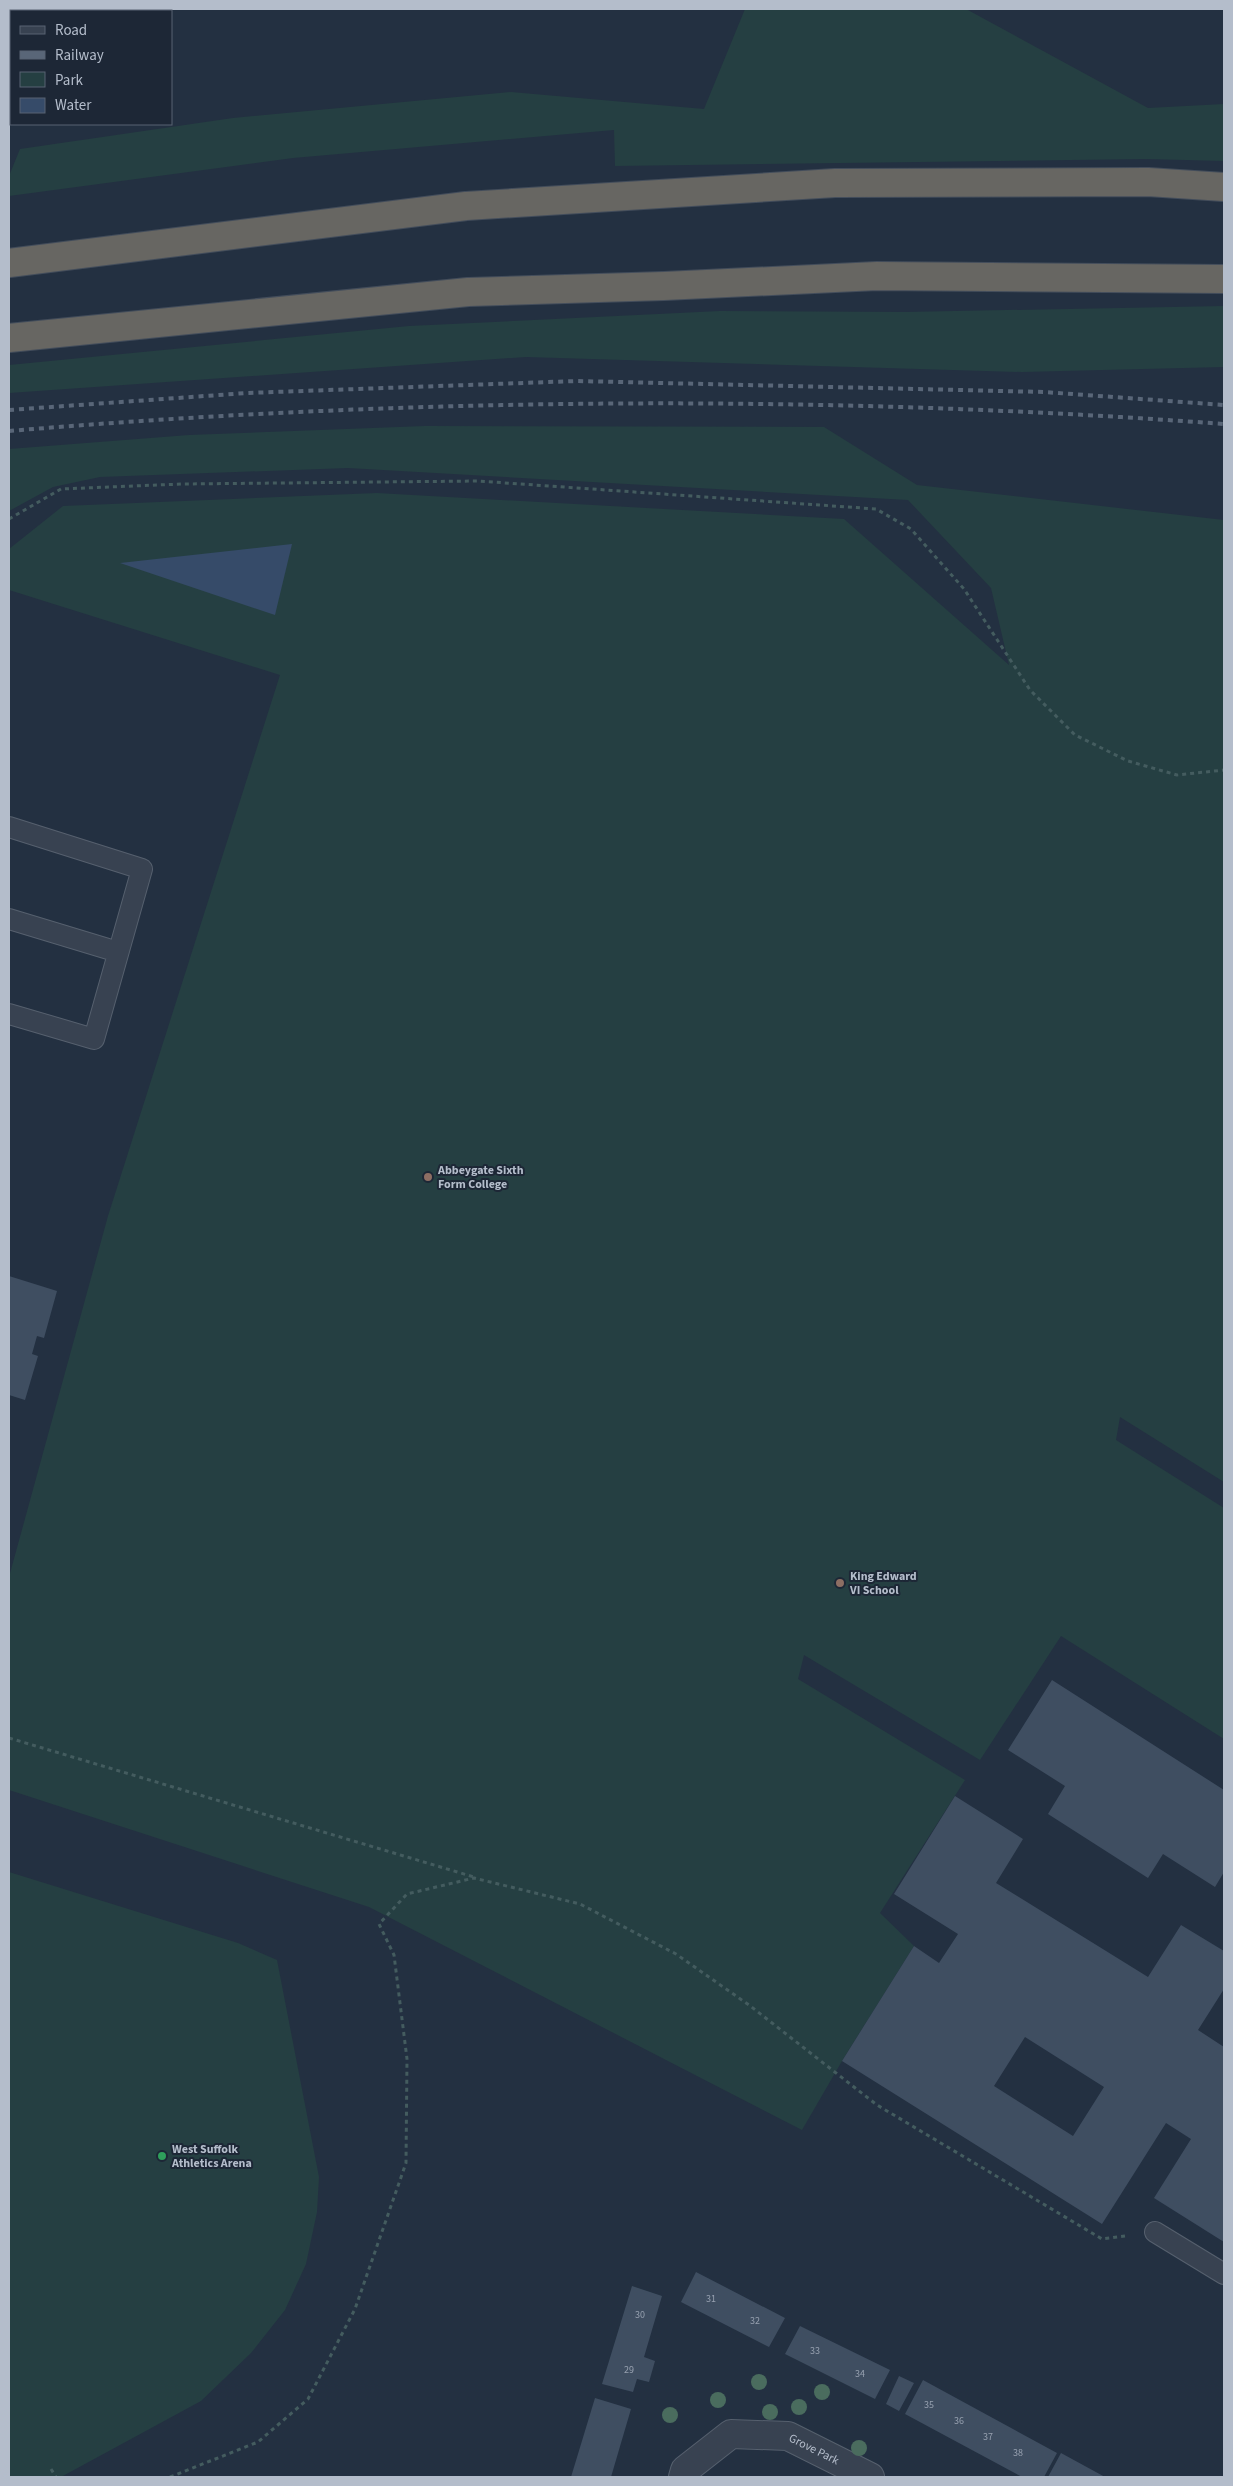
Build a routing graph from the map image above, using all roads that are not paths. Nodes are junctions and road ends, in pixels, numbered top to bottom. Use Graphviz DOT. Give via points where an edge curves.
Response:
graph roads {
  1 [pos="1224,187"];
  2 [pos="9,263"];
  3 [pos="1224,279"];
  4 [pos="9,338"];
  5 [pos="9,827"];
  6 [pos="9,919"];
  7 [pos="118,952"];
  8 [pos="9,1014"];
  9 [pos="1155,2232"];
  10 [pos="1224,2274"];
  11 [pos="683,2477"];
  12 [pos="870,2477"];
  1 -- 2 [label="highway" via="1148,182 835,183 466,206"];
  3 -- 4 [label="highway" via="877,276 468,292"];
  5 -- 7 [label="lane" via="142,869"];
  6 -- 7 [label="lane"];
  7 -- 8 [label="lane" via="94,1039"];
  9 -- 10 [label="lane"];
  11 -- 12 [label="street, Grove Park" via="685,2470 731,2434 788,2436"];
}
